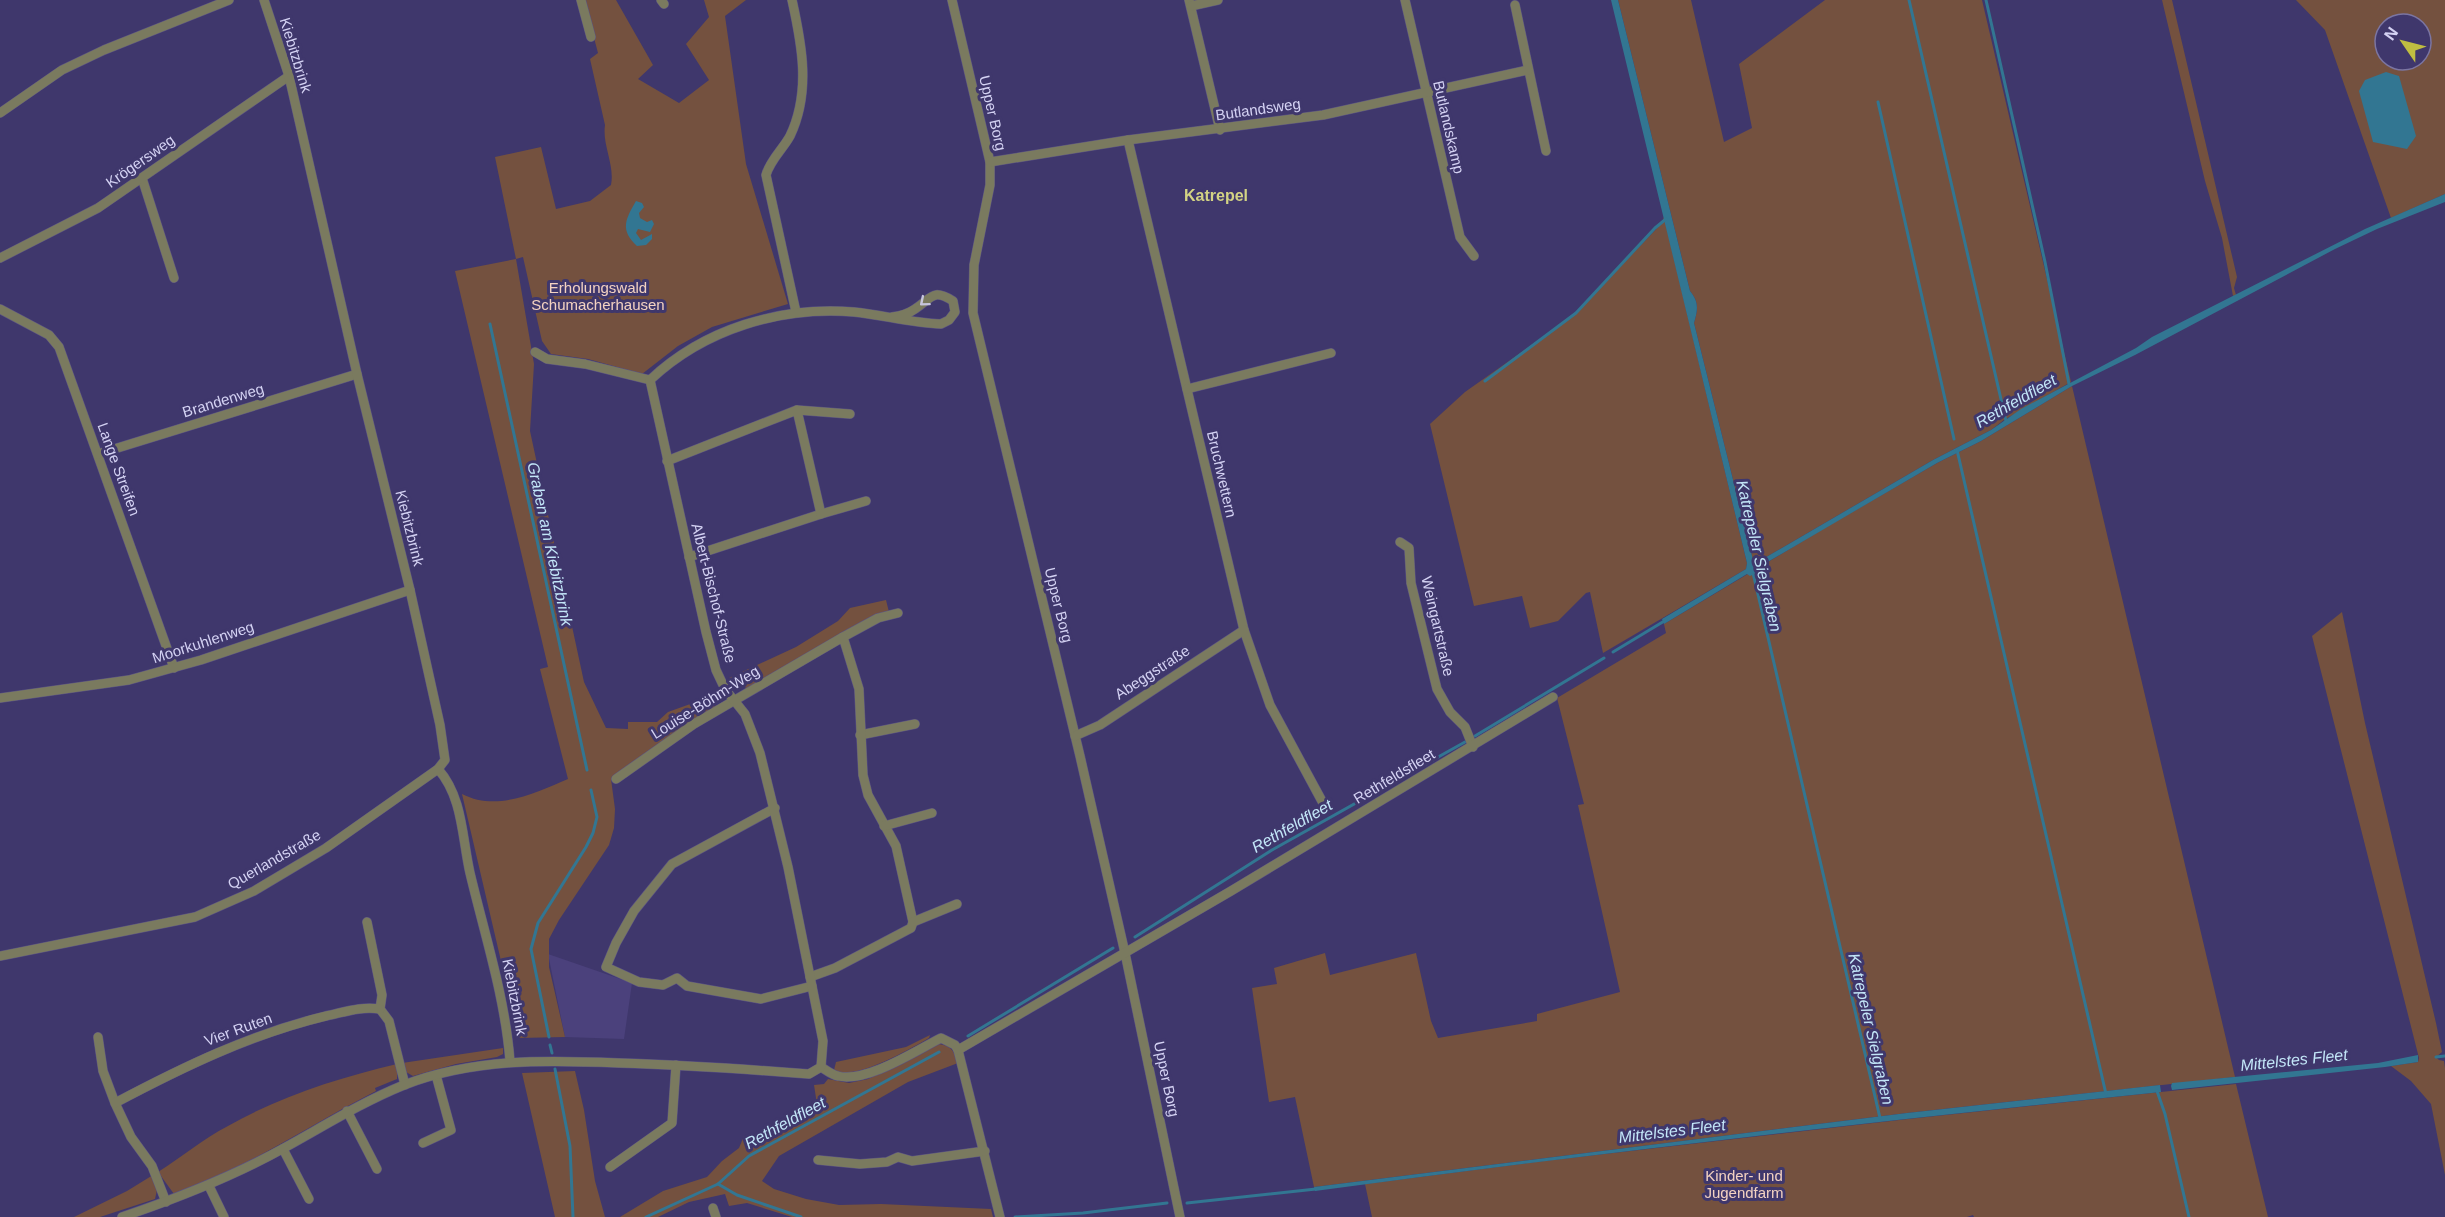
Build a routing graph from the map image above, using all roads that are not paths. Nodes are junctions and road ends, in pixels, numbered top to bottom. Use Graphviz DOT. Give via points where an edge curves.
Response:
graph roads {
  1 [pos="229,0"];
  2 [pos="264,0"];
  3 [pos="581,0"];
  4 [pos="792,0"];
  5 [pos="952,0"];
  6 [pos="1218,0"];
  7 [pos="1405,0"];
  8 [pos="1190,3"];
  9 [pos="1515,5"];
  10 [pos="591,37"];
  11 [pos="1528,70"];
  12 [pos="289,76"];
  13 [pos="1426,91"];
  14 [pos="0,113"];
  15 [pos="1220,130"];
  16 [pos="1128,140"];
  17 [pos="1546,151"];
  18 [pos="990,162"];
  19 [pos="142,178"];
  20 [pos="1474,256"];
  21 [pos="0,258"];
  22 [pos="174,278"];
  23 [pos="0,309"];
  24 [pos="796,312"];
  25 [pos="955,312"];
  26 [pos="973,313"];
  27 [pos="892,317"];
  28 [pos="535,352"];
  29 [pos="1331,353"];
  30 [pos="357,374"];
  31 [pos="650,380"];
  32 [pos="1187,389"];
  33 [pos="797,410"];
  34 [pos="850,414"];
  35 [pos="98,454"];
  36 [pos="667,460"];
  37 [pos="866,501"];
  38 [pos="821,514"];
  39 [pos="1400,542"];
  40 [pos="689,557"];
  41 [pos="410,590"];
  42 [pos="898,613"];
  43 [pos="1244,630"];
  44 [pos="843,637"];
  45 [pos="174,668"];
  46 [pos="1553,697"];
  47 [pos="0,698"];
  48 [pos="734,700"];
  49 [pos="915,723"];
  50 [pos="860,735"];
  51 [pos="1075,736"];
  52 [pos="1473,747"];
  53 [pos="438,769"];
  54 [pos="616,779"];
  55 [pos="1323,803"];
  56 [pos="775,808"];
  57 [pos="932,813"];
  58 [pos="884,826"];
  59 [pos="957,904"];
  60 [pos="366,922"];
  61 [pos="913,922"];
  62 [pos="1125,953"];
  63 [pos="0,956"];
  64 [pos="811,982"];
  65 [pos="380,1009"];
  66 [pos="98,1037"];
  67 [pos="958,1050"];
  68 [pos="510,1061"];
  69 [pos="822,1063"];
  70 [pos="676,1065"];
  71 [pos="436,1075"];
  72 [pos="405,1085"];
  73 [pos="115,1103"];
  74 [pos="347,1111"];
  75 [pos="423,1143"];
  76 [pos="283,1149"];
  77 [pos="985,1151"];
  78 [pos="819,1160"];
  79 [pos="610,1167"];
  80 [pos="377,1169"];
  81 [pos="209,1186"];
  82 [pos="309,1199"];
  83 [pos="166,1202"];
  84 [pos="123,1217"];
  85 [pos="224,1217"];
  86 [pos="1000,1217"];
  87 [pos="1180,1217"];
  1 -- 14 [label="street" via="62,70"];
  2 -- 12 [label="street, Kiebitzbrink"];
  3 -- 10 [label="street"];
  4 -- 24 [label="street" via="803,63 799,106 790,136 766,175"];
  5 -- 18 [label="street, Upper Borg"];
  6 -- 8 [label="street"];
  7 -- 13 [label="street, Butlandskamp"];
  8 -- 15 [label="street"];
  9 -- 11 [label="street"];
  11 -- 13 [label="street, Butlandsweg"];
  11 -- 17 [label="street"];
  12 -- 19 [label="street, Krögersweg"];
  12 -- 30 [label="street, Kiebitzbrink"];
  13 -- 15 [label="street, Butlandsweg" via="1323,115"];
  13 -- 20 [label="street, Butlandskamp" via="1460,237"];
  15 -- 16 [label="street, Butlandsweg"];
  16 -- 18 [label="street, Butlandsweg"];
  16 -- 32 [label="street, Bruchwettern"];
  18 -- 26 [label="street, Upper Borg" via="990,185 974,265"];
  19 -- 21 [label="street, Krögersweg" via="98,208"];
  19 -- 22 [label="street"];
  23 -- 35 [label="street, Lange Streifen" via="49,335 59,347"];
  24 -- 27 [label="street"];
  24 -- 31 [label="street" via="729,329 674,359"];
  25 -- 26 [label="street"];
  25 -- 27 [label="street" via="941,324"];
  25 -- 27 [label="street, one-way" via="953,301 937,294 915,310"];
  26 -- 51 [label="street, Upper Borg"];
  28 -- 31 [label="street" via="547,359"];
  29 -- 32 [label="street"];
  30 -- 35 [label="street, Brandenweg"];
  30 -- 41 [label="street, Kiebitzbrink"];
  31 -- 36 [label="street, Albert-Bischof-Straße"];
  32 -- 43 [label="street, Bruchwettern"];
  33 -- 34 [label="street"];
  33 -- 36 [label="street"];
  33 -- 38 [label="street"];
  35 -- 45 [label="street, Lange Streifen"];
  36 -- 40 [label="street, Albert-Bischof-Straße"];
  37 -- 38 [label="street"];
  38 -- 40 [label="street"];
  39 -- 52 [label="street, Weingartstraße" via="1409,548 1411,583 1437,689 1450,712 1465,727"];
  40 -- 48 [label="street, Albert-Bischof-Straße" via="716,670"];
  41 -- 45 [label="street, Moorkuhlenweg"];
  41 -- 53 [label="street, Kiebitzbrink" via="445,751 445,760"];
  42 -- 44 [label="street, Louise-Böhm-Weg" via="878,618"];
  43 -- 51 [label="street, Abeggstraße" via="1100,725"];
  43 -- 55 [label="street, Bruchwettern" via="1270,705"];
  44 -- 48 [label="street, Louise-Böhm-Weg"];
  44 -- 50 [label="street" via="859,689"];
  45 -- 47 [label="street, Moorkuhlenweg" via="129,680"];
  46 -- 52 [label="street, Rethfeldsfleet"];
  48 -- 54 [label="street, Louise-Böhm-Weg"];
  48 -- 56 [label="street, Albert-Bischof-Straße" via="752,729"];
  49 -- 50 [label="street"];
  50 -- 58 [label="street" via="868,795"];
  51 -- 62 [label="street, Upper Borg"];
  52 -- 62 [label="street, Rethfeldsfleet"];
  53 -- 63 [label="street, Querlandstraße" via="326,848 255,891 195,917"];
  53 -- 68 [label="street, Kiebitzbrink" via="453,790 502,997"];
  56 -- 64 [label="street, Albert-Bischof-Straße"];
  56 -- 64 [label="street" via="672,864 634,911 606,967 639,982 663,985 677,978 687,986 760,999"];
  57 -- 58 [label="street"];
  58 -- 61 [label="street" via="896,846"];
  59 -- 61 [label="street"];
  60 -- 65 [label="street" via="382,995"];
  61 -- 64 [label="street" via="911,928"];
  62 -- 67 [label="street, Rethfeldsfleet"];
  62 -- 87 [label="street, Upper Borg"];
  64 -- 69 [label="street, Albert-Bischof-Straße" via="823,1041"];
  65 -- 72 [label="street" via="389,1021"];
  65 -- 73 [label="street, Vier Ruten" via="363,1007 274,1031 212,1054"];
  66 -- 73 [label="street" via="103,1071"];
  67 -- 69 [label="street" via="940,1038 882,1068 852,1077 836,1076"];
  67 -- 77 [label="street"];
  68 -- 70 [label="street"];
  68 -- 71 [label="street"];
  69 -- 70 [label="street" via="809,1074"];
  70 -- 79 [label="street" via="672,1123"];
  71 -- 72 [label="street"];
  71 -- 75 [label="street" via="451,1130"];
  72 -- 74 [label="street"];
  73 -- 83 [label="street" via="131,1137 152,1166"];
  74 -- 76 [label="street"];
  74 -- 80 [label="street"];
  76 -- 81 [label="street"];
  76 -- 82 [label="street"];
  77 -- 78 [label="street" via="912,1161 898,1157 860,1164"];
  77 -- 86 [label="street"];
  81 -- 83 [label="street"];
  81 -- 85 [label="street"];
  83 -- 84 [label="street"];
}
